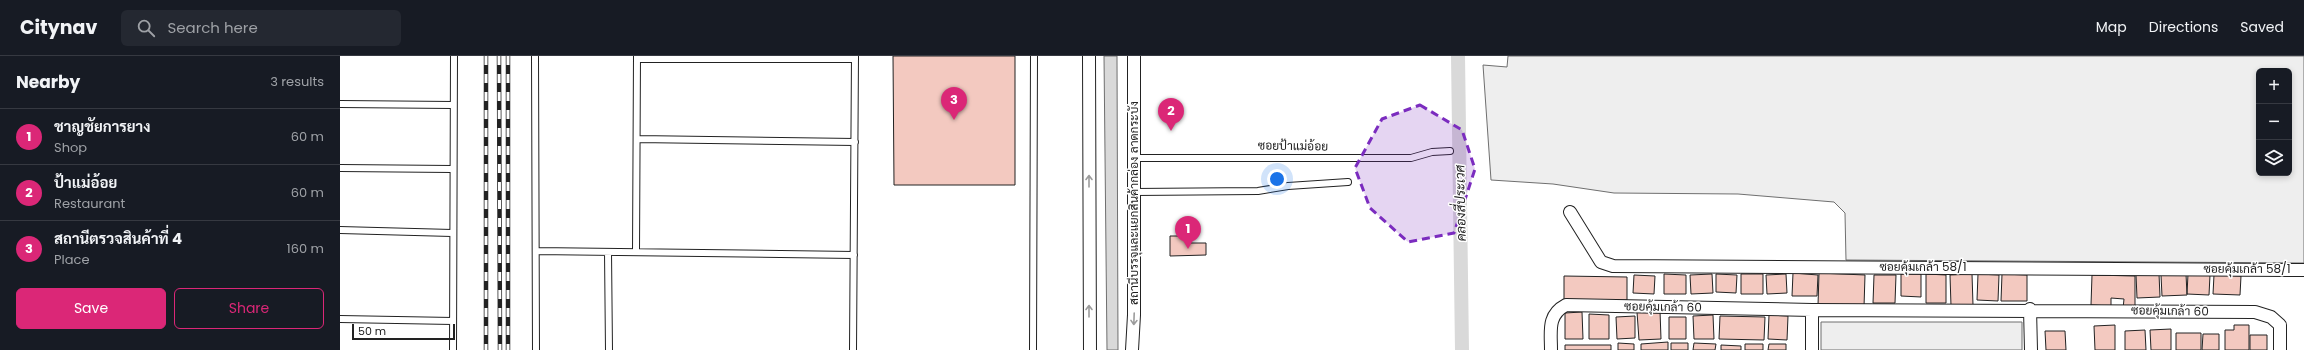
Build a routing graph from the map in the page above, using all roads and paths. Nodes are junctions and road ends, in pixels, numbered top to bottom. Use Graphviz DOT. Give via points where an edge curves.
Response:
graph roads {
  1 [pos="454,56"];
  2 [pos="536,56"];
  3 [pos="1034,56"];
  4 [pos="1089,56"];
  5 [pos="1134,56"];
  6 [pos="637,58"];
  7 [pos="855,58"];
  8 [pos="340,104"];
  9 [pos="453,105"];
  10 [pos="637,139"];
  11 [pos="855,142"];
  12 [pos="1450,151"];
  13 [pos="1134,158"];
  14 [pos="340,168"];
  15 [pos="452,169"];
  16 [pos="1348,182"];
  17 [pos="1134,192"];
  18 [pos="1570,212"];
  19 [pos="340,230"];
  20 [pos="452,233"];
  21 [pos="536,251"];
  22 [pos="608,252"];
  23 [pos="636,252"];
  24 [pos="854,255"];
  25 [pos="2304,270"];
  26 [pos="2030,309"];
  27 [pos="1812,310"];
  28 [pos="340,319"];
  29 [pos="453,321"];
  30 [pos="453,350"];
  31 [pos="536,350"];
  32 [pos="609,350"];
  33 [pos="853,350"];
  34 [pos="1033,350"];
  35 [pos="1090,350"];
  36 [pos="1132,350"];
  37 [pos="1551,350"];
  38 [pos="1812,350"];
  39 [pos="2031,350"];
  40 [pos="2280,350"];
  1 -- 9 [label="lane"];
  2 -- 21 [label="lane"];
  3 -- 34 [label="lane"];
  35 -- 4 [label="street, one-way"];
  5 -- 13 [label="street, สถานีบรรจุและแยกสินค้ากล่อง ลาดกระบัง"];
  6 -- 7 [label="lane"];
  6 -- 10 [label="lane"];
  7 -- 11 [label="lane"];
  8 -- 9 [label="lane"];
  9 -- 15 [label="lane"];
  10 -- 11 [label="lane"];
  10 -- 23 [label="lane"];
  11 -- 24 [label="lane"];
  12 -- 13 [label="lane, ซอยป้าแม่อ้อย" via="1432,152 1411,158"];
  13 -- 17 [label="street, สถานีบรรจุและแยกสินค้ากล่อง ลาดกระบัง"];
  14 -- 15 [label="lane"];
  15 -- 20 [label="lane"];
  16 -- 17 [label="lane" via="1258,191"];
  17 -- 36 [label="street, สถานีบรรจุและแยกสินค้ากล่อง ลาดกระบัง, one-way"];
  18 -- 25 [label="street, ซอยคุ้มเกล้า 58/1" via="1601,262 1612,266"];
  19 -- 20 [label="lane"];
  20 -- 29 [label="lane"];
  21 -- 22 [label="lane"];
  21 -- 31 [label="lane"];
  22 -- 23 [label="lane"];
  22 -- 32 [label="lane"];
  23 -- 24 [label="lane"];
  24 -- 33 [label="lane"];
  26 -- 27 [label="street, ซอยคุ้มเกล้า 60"];
  26 -- 39 [label="street"];
  26 -- 40 [label="street, ซอยคุ้มเกล้า 60" via="2255,312 2271,317 2280,325"];
  27 -- 37 [label="street, ซอยคุ้มเกล้า 60" via="1566,305 1556,310 1551,323"];
  27 -- 38 [label="street"];
  28 -- 29 [label="lane"];
  29 -- 30 [label="lane"];
}
